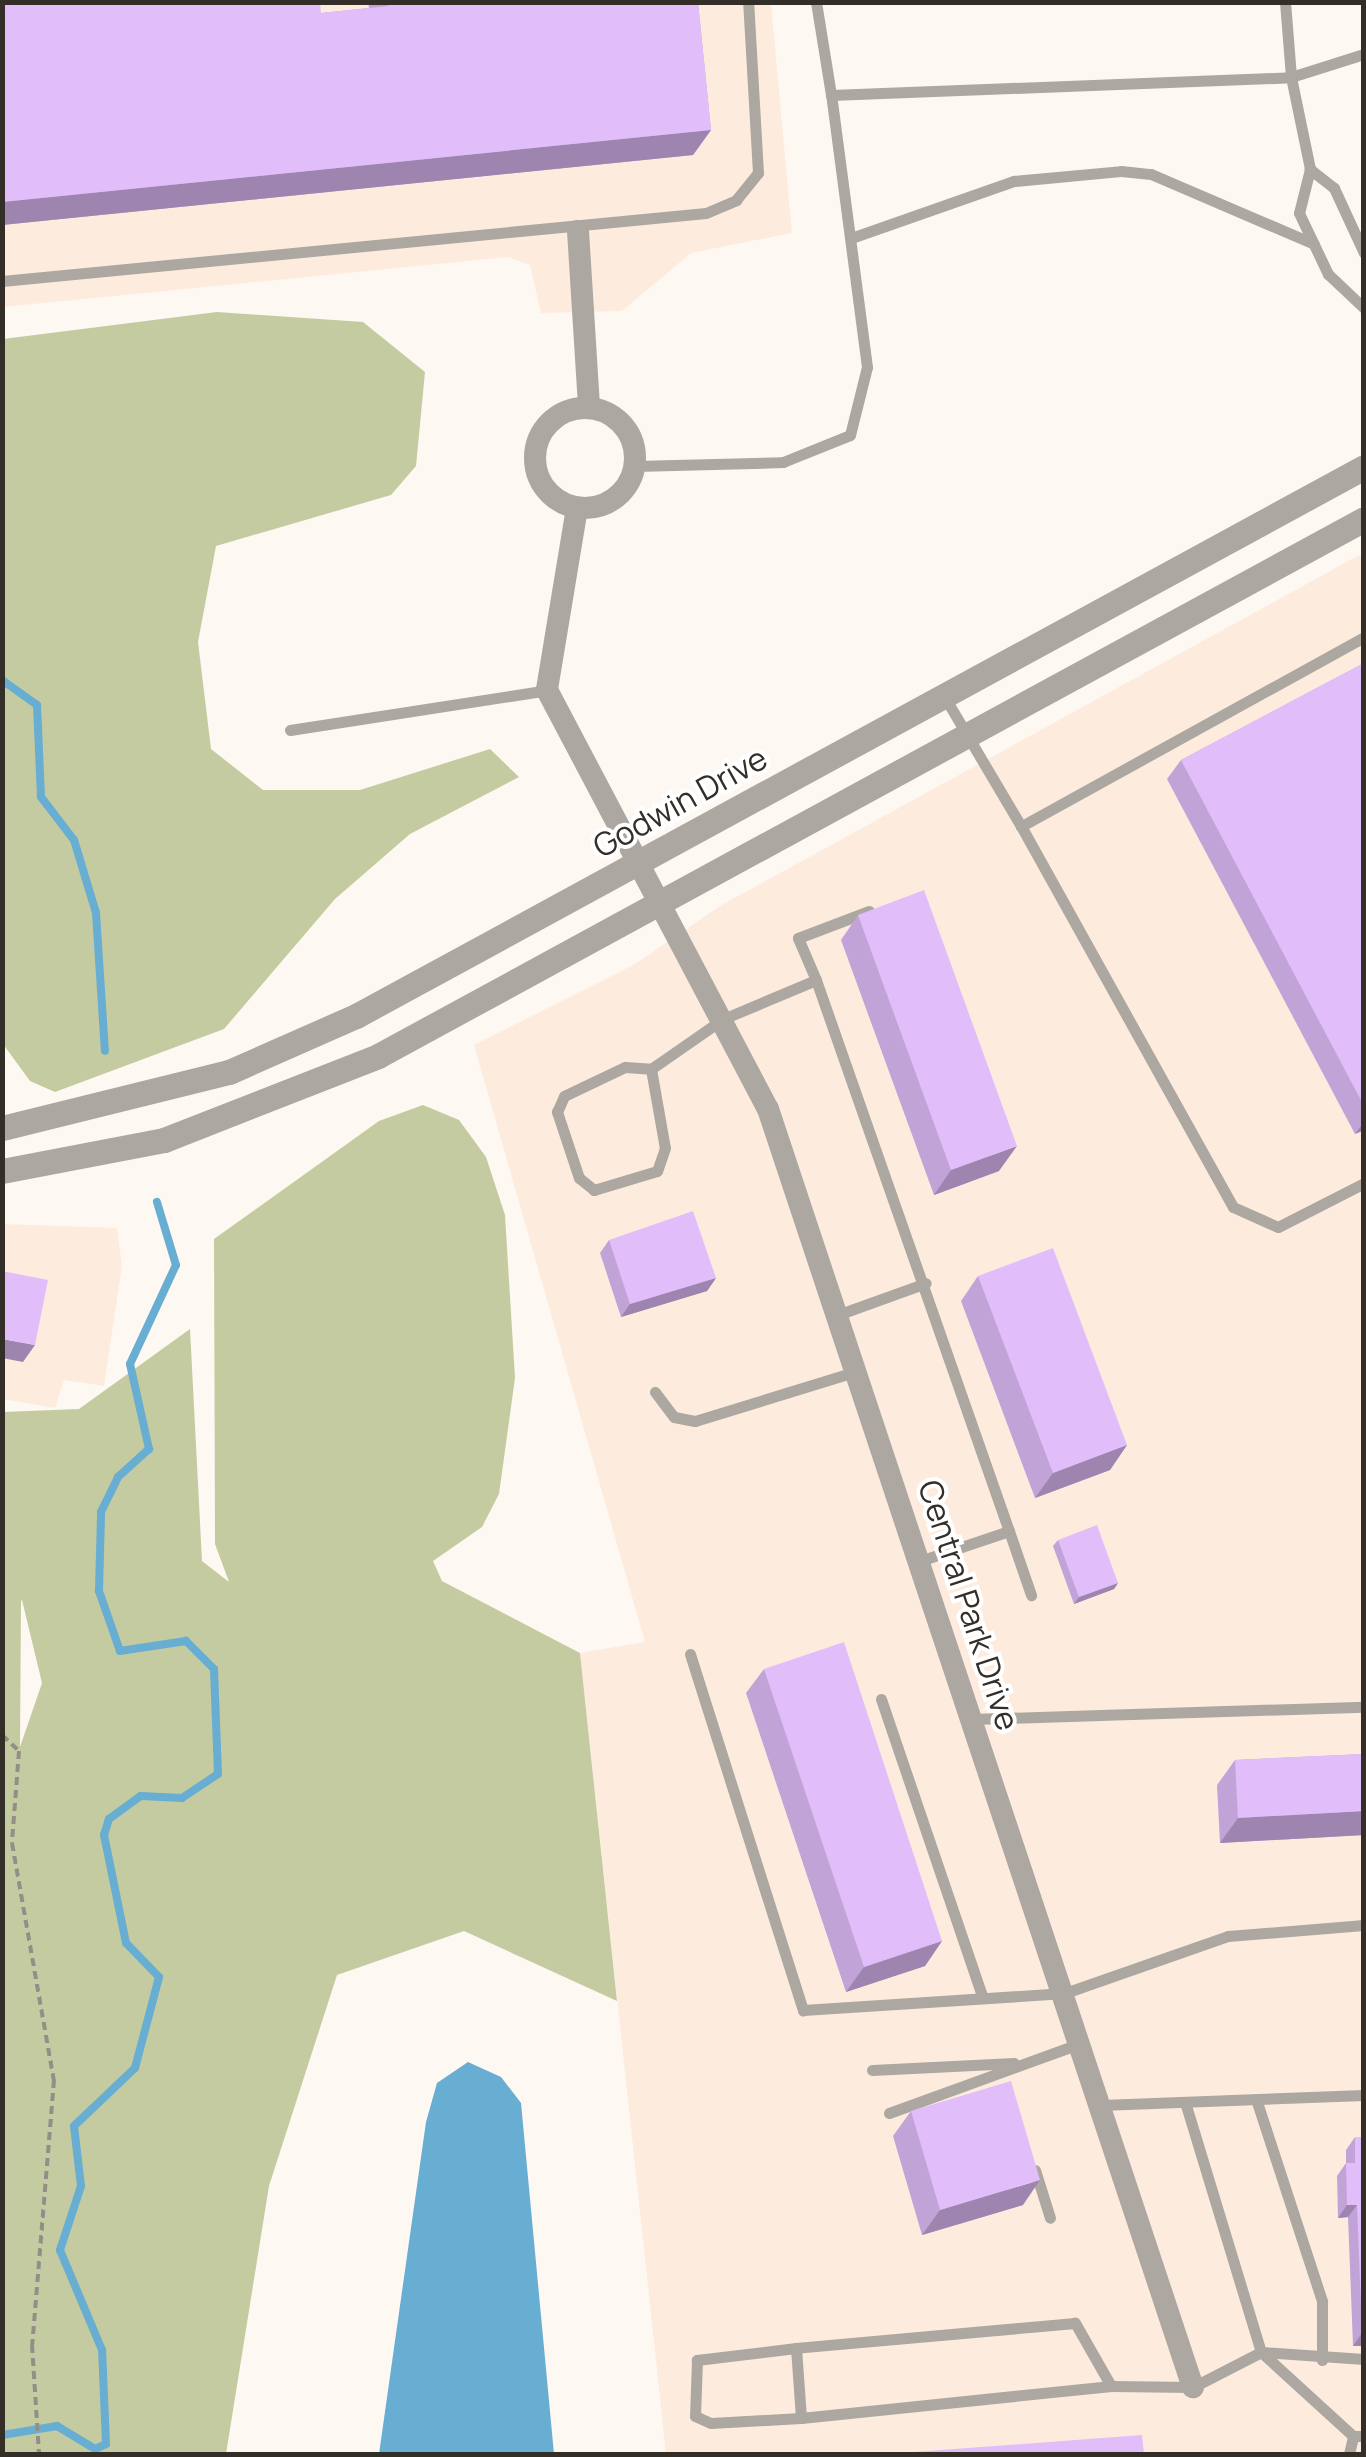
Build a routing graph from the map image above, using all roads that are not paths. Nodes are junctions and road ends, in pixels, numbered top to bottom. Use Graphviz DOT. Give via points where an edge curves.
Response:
graph roads {
  1 [pos="748,2"];
  2 [pos="816,2"];
  3 [pos="1286,2"];
  4 [pos="1364,54"];
  5 [pos="1291,78"];
  6 [pos="831,96"];
  7 [pos="1310,170"];
  8 [pos="578,232"];
  9 [pos="854,237"];
  10 [pos="1314,244"];
  11 [pos="1364,253"];
  12 [pos="2,282"];
  13 [pos="1364,308"];
  14 [pos="589,407"];
  15 [pos="634,466"];
  16 [pos="1364,467"];
  17 [pos="577,508"];
  18 [pos="1364,519"];
  19 [pos="1364,637"];
  20 [pos="547,690"];
  21 [pos="944,696"];
  22 [pos="290,730"];
  23 [pos="966,734"];
  24 [pos="1020,826"];
  25 [pos="636,864"];
  26 [pos="657,902"];
  27 [pos="884,905"];
  28 [pos="816,980"];
  29 [pos="722,1019"];
  30 [pos="651,1070"];
  31 [pos="2,1128"];
  32 [pos="2,1171"];
  33 [pos="1364,1183"];
  34 [pos="926,1282"];
  35 [pos="840,1314"];
  36 [pos="858,1371"];
  37 [pos="656,1392"];
  38 [pos="1009,1531"];
  39 [pos="920,1561"];
  40 [pos="1032,1595"];
  41 [pos="690,1654"];
  42 [pos="881,1698"];
  43 [pos="1364,1706"];
  44 [pos="972,1719"];
  45 [pos="1364,1926"];
  46 [pos="1065,1993"];
  47 [pos="983,1998"];
  48 [pos="1081,2043"];
  49 [pos="1029,2062"];
  50 [pos="872,2070"];
  51 [pos="1003,2071"];
  52 [pos="1009,2090"];
  53 [pos="1364,2095"];
  54 [pos="1256,2099"];
  55 [pos="1185,2102"];
  56 [pos="1101,2105"];
  57 [pos="889,2113"];
  58 [pos="1026,2144"];
  59 [pos="1050,2218"];
  60 [pos="796,2348"];
  61 [pos="1261,2352"];
  62 [pos="1364,2359"];
  63 [pos="1322,2360"];
  64 [pos="1111,2386"];
  65 [pos="1193,2387"];
  66 [pos="801,2418"];
  67 [pos="1358,2436"];
  68 [pos="1349,2454"];
  1 -- 8 [label="lane" via="758,173 736,200 706,213"];
  2 -- 6 [label="lane"];
  3 -- 5 [label="lane"];
  4 -- 5 [label="lane"];
  5 -- 6 [label="lane"];
  5 -- 7 [label="lane"];
  6 -- 9 [label="lane"];
  7 -- 10 [label="lane" via="1299,213"];
  7 -- 11 [label="lane" via="1334,188"];
  8 -- 12 [label="lane"];
  8 -- 14 [label="street"];
  9 -- 10 [label="lane" via="1014,181 1121,171 1151,174"];
  9 -- 15 [label="lane" via="866,368 850,436 783,462"];
  10 -- 13 [label="lane"];
  14 -- 15 [label="street" via="620,421"];
  14 -- 17 [label="street" via="556,416 536,444 538,478"];
  15 -- 17 [label="street" via="620,494"];
  16 -- 21 [label="street, Godwin Drive"];
  17 -- 20 [label="street"];
  18 -- 23 [label="street"];
  19 -- 24 [label="lane"];
  20 -- 22 [label="lane"];
  20 -- 25 [label="street, Central Park Drive"];
  21 -- 23 [label="lane"];
  21 -- 25 [label="street, Godwin Drive"];
  23 -- 24 [label="lane"];
  23 -- 26 [label="street"];
  24 -- 33 [label="lane" via="1232,1207 1278,1227"];
  25 -- 26 [label="street, Central Park Drive"];
  25 -- 31 [label="street, Godwin Drive" via="279,1053 141,1100"];
  26 -- 29 [label="street, Central Park Drive"];
  26 -- 32 [label="street" via="309,1089 164,1140"];
  27 -- 28 [label="lane" via="798,938"];
  28 -- 29 [label="lane"];
  28 -- 34 [label="lane"];
  29 -- 30 [label="lane"];
  29 -- 35 [label="street, Central Park Drive" via="768,1109"];
  30 -- 30 [label="lane" via="625,1067 564,1096 556,1112 579,1178 594,1190 656,1170 665,1148"];
  34 -- 35 [label="lane"];
  34 -- 38 [label="lane"];
  35 -- 36 [label="street, Central Park Drive"];
  36 -- 37 [label="lane" via="694,1422 674,1417"];
  36 -- 39 [label="street, Central Park Drive"];
  38 -- 39 [label="lane"];
  38 -- 40 [label="lane"];
  39 -- 44 [label="street, Central Park Drive"];
  41 -- 47 [label="lane" via="803,2010"];
  42 -- 47 [label="lane"];
  43 -- 44 [label="lane"];
  44 -- 46 [label="street, Central Park Drive"];
  45 -- 46 [label="lane" via="1228,1936"];
  46 -- 47 [label="lane"];
  46 -- 48 [label="street, Central Park Drive"];
  48 -- 49 [label="lane"];
  48 -- 56 [label="street, Central Park Drive"];
  49 -- 50 [label="lane"];
  49 -- 51 [label="lane"];
  51 -- 52 [label="lane"];
  51 -- 57 [label="lane"];
  53 -- 54 [label="lane"];
  54 -- 55 [label="lane"];
  54 -- 63 [label="lane" via="1322,2301"];
  55 -- 56 [label="lane"];
  55 -- 61 [label="lane"];
  56 -- 65 [label="street, Central Park Drive"];
  58 -- 59 [label="lane"];
  60 -- 64 [label="lane" via="1075,2323"];
  60 -- 66 [label="lane"];
  60 -- 66 [label="lane" via="697,2360 694,2400 696,2416 711,2424"];
  61 -- 63 [label="lane"];
  61 -- 65 [label="lane"];
  61 -- 67 [label="lane"];
  62 -- 63 [label="lane"];
  64 -- 65 [label="lane"];
  64 -- 66 [label="lane"];
  67 -- 68 [label="lane"];
}
